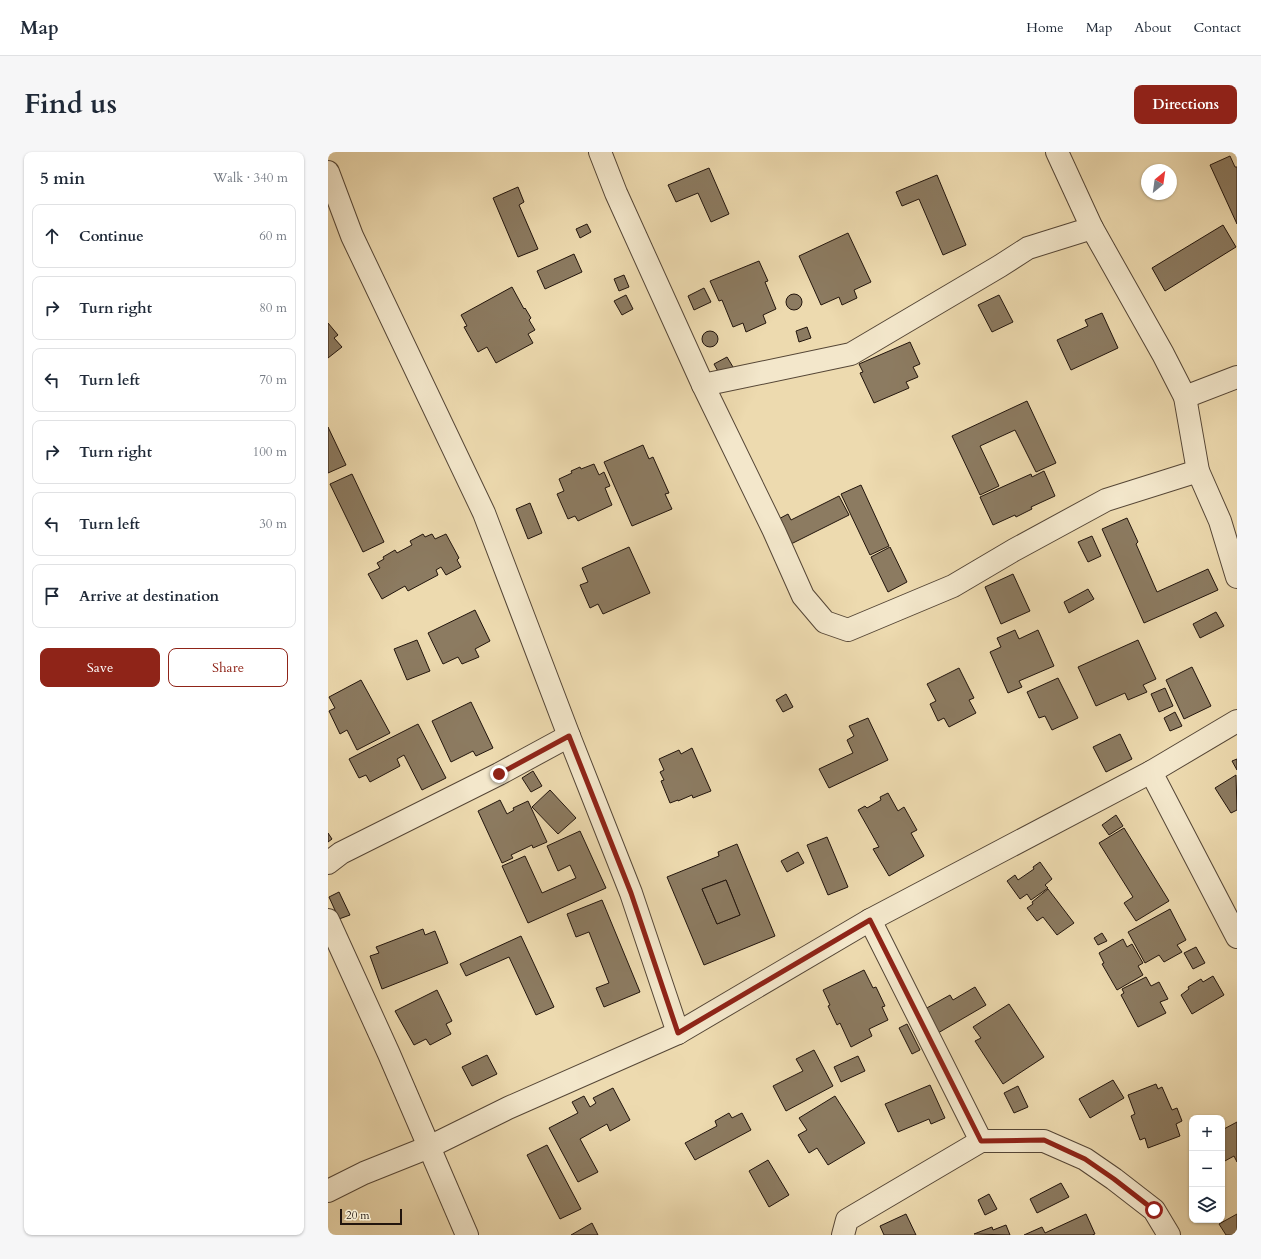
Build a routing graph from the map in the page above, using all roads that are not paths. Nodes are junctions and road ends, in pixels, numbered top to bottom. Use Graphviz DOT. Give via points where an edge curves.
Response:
graph roads {
  1 [pos="600,152"];
  2 [pos="1057,152"];
  3 [pos="328,172"];
  4 [pos="1092,228"];
  5 [pos="1237,377"];
  6 [pos="703,385"];
  7 [pos="1185,397"];
  8 [pos="1198,470"];
  9 [pos="1237,577"];
  10 [pos="1237,721"];
  11 [pos="569,736"];
  12 [pos="1151,772"];
  13 [pos="328,864"];
  14 [pos="328,920"];
  15 [pos="870,920"];
  16 [pos="1237,937"];
  17 [pos="678,1033"];
  18 [pos="981,1141"];
  19 [pos="429,1147"];
  20 [pos="328,1191"];
  21 [pos="467,1235"];
  22 [pos="843,1235"];
  23 [pos="1169,1235"];
  1 -- 6 [label="street"];
  2 -- 4 [label="street"];
  3 -- 11 [label="street" via="352,236 484,513"];
  4 -- 6 [label="street" via="1028,248 851,354"];
  4 -- 7 [label="street"];
  5 -- 7 [label="street"];
  6 -- 8 [label="street" via="803,596 825,622 848,630 953,586 1106,500"];
  7 -- 8 [label="street"];
  8 -- 9 [label="street" via="1220,521"];
  10 -- 12 [label="street"];
  11 -- 13 [label="street" via="341,853"];
  11 -- 17 [label="street" via="631,893"];
  12 -- 15 [label="street"];
  12 -- 16 [label="street"];
  14 -- 19 [label="street"];
  15 -- 17 [label="street"];
  15 -- 18 [label="street"];
  17 -- 19 [label="street" via="508,1108"];
  18 -- 22 [label="street" via="847,1220"];
  18 -- 23 [label="street" via="1044,1140 1085,1159 1154,1210"];
  19 -- 20 [label="street" via="364,1173"];
  19 -- 21 [label="street"];
}
